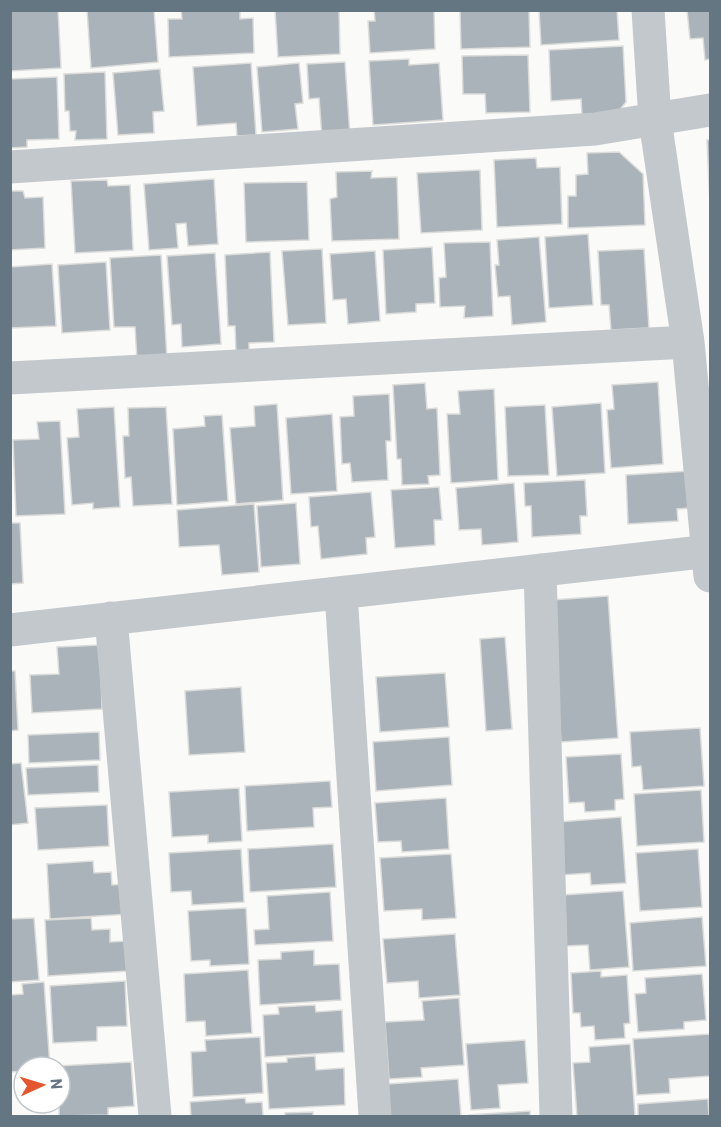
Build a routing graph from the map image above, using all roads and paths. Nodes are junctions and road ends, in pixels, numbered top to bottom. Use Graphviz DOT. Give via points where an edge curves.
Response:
graph roads {
  1 [pos="648,10"];
  2 [pos="711,110"];
  3 [pos="655,120"];
  4 [pos="10,167"];
  5 [pos="688,342"];
  6 [pos="10,378"];
  7 [pos="710,559"];
  8 [pos="540,570"];
  9 [pos="341,593"];
  10 [pos="111,618"];
  11 [pos="10,630"];
  12 [pos="155,1116"];
  13 [pos="375,1116"];
  14 [pos="556,1116"];
  1 -- 3 [label="street"];
  2 -- 3 [label="street"];
  3 -- 4 [label="street" via="595,129"];
  3 -- 5 [label="street"];
  5 -- 6 [label="street"];
  5 -- 7 [label="street"];
  7 -- 8 [label="street"];
  8 -- 9 [label="street"];
  8 -- 14 [label="street"];
  9 -- 10 [label="street"];
  9 -- 13 [label="street"];
  10 -- 11 [label="street"];
  10 -- 12 [label="street"];
}
